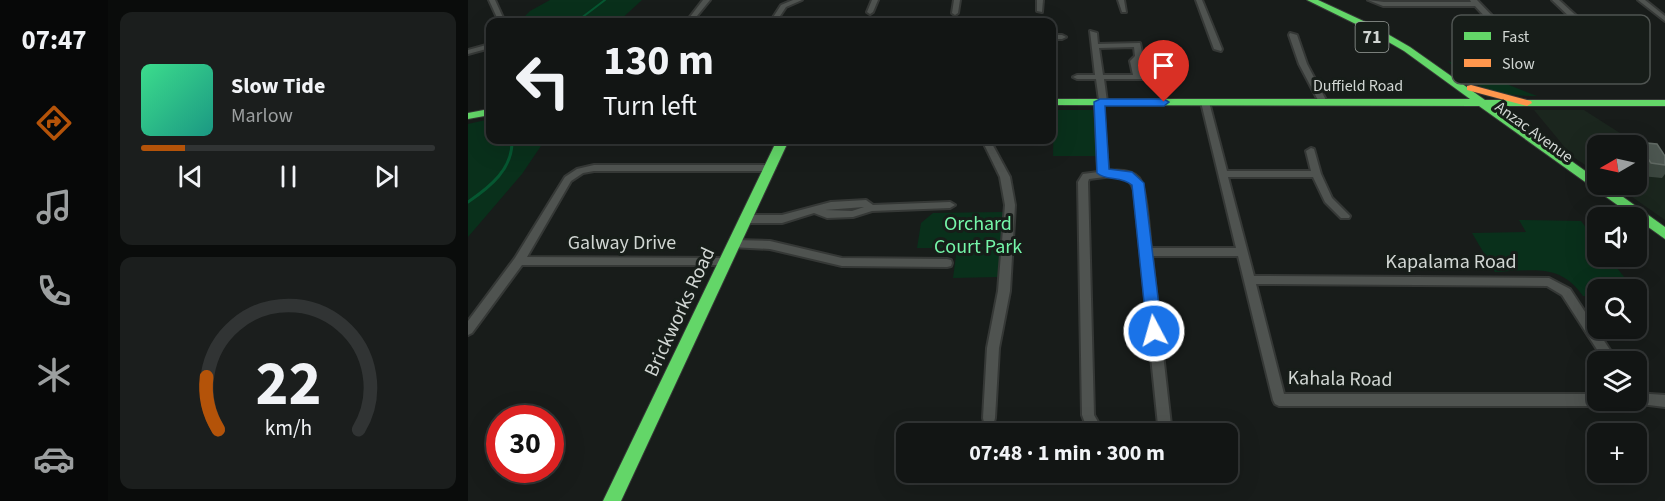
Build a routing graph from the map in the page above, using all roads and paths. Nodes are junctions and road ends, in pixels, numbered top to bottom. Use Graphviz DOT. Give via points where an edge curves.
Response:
graph roads {
  1 [pos="492,0"];
  2 [pos="708,0"];
  3 [pos="799,0"];
  4 [pos="875,0"];
  5 [pos="957,0"];
  6 [pos="1040,0"];
  7 [pos="1121,0"];
  8 [pos="1199,0"];
  9 [pos="1300,0"];
  10 [pos="1311,0"];
  11 [pos="1371,0"];
  12 [pos="1555,0"];
  13 [pos="1641,0"];
  14 [pos="1476,2"];
  15 [pos="1040,11"];
  16 [pos="1124,11"];
  17 [pos="870,12"];
  18 [pos="955,13"];
  19 [pos="1488,15"];
  20 [pos="1571,15"];
  21 [pos="500,18"];
  22 [pos="692,18"];
  23 [pos="776,18"];
  24 [pos="1665,19"];
  25 [pos="1093,33"];
  26 [pos="1136,34"];
  27 [pos="1293,36"];
  28 [pos="1056,37"];
  29 [pos="1062,37"];
  30 [pos="1137,45"];
  31 [pos="1095,46"];
  32 [pos="486,47"];
  33 [pos="1218,49"];
  34 [pos="468,52"];
  35 [pos="1077,77"];
  36 [pos="1137,77"];
  37 [pos="1165,77"];
  38 [pos="1101,78"];
  39 [pos="1452,81"];
  40 [pos="1457,84"];
  41 [pos="1461,84"];
  42 [pos="1056,102"];
  43 [pos="1101,102"];
  44 [pos="1205,102"];
  45 [pos="1323,102"];
  46 [pos="1466,102"];
  47 [pos="1483,103"];
  48 [pos="1527,103"];
  49 [pos="1665,103"];
  50 [pos="486,113"];
  51 [pos="468,116"];
  52 [pos="1511,123"];
  53 [pos="781,144"];
  54 [pos="988,144"];
  55 [pos="1311,151"];
  56 [pos="770,168"];
  57 [pos="1103,173"];
  58 [pos="1223,174"];
  59 [pos="1311,174"];
  60 [pos="950,205"];
  61 [pos="1609,207"];
  62 [pos="1345,216"];
  63 [pos="746,217"];
  64 [pos="1647,234"];
  65 [pos="1665,234"];
  66 [pos="734,244"];
  67 [pos="1665,247"];
  68 [pos="1146,252"];
  69 [pos="1241,252"];
  70 [pos="519,261"];
  71 [pos="725,262"];
  72 [pos="947,263"];
  73 [pos="1249,280"];
  74 [pos="468,330"];
  75 [pos="1605,351"];
  76 [pos="1587,400"];
  77 [pos="1647,400"];
  78 [pos="1665,401"];
  79 [pos="989,418"];
  80 [pos="1092,423"];
  81 [pos="1164,423"];
  82 [pos="612,501"];
  1 -- 21 [label="street"];
  2 -- 22 [label="street"];
  3 -- 23 [label="street" via="783,6"];
  4 -- 17 [label="street"];
  5 -- 18 [label="street"];
  6 -- 15 [label="street"];
  7 -- 16 [label="street"];
  8 -- 33 [label="street"];
  9 -- 46 [label="main road, Anzac Avenue / 71" via="1383,44"];
  10 -- 39 [label="main road, Anzac Avenue / 71" via="1392,39"];
  11 -- 14 [label="street" via="1383,4"];
  12 -- 20 [label="street"];
  13 -- 24 [label="street"];
  14 -- 19 [label="street"];
  25 -- 31 [label="street"];
  26 -- 30 [label="street"];
  27 -- 45 [label="street"];
  28 -- 29 [label="street"];
  30 -- 31 [label="street"];
  30 -- 36 [label="street"];
  31 -- 38 [label="street"];
  32 -- 34 [label="street"];
  35 -- 38 [label="street"];
  36 -- 37 [label="street"];
  36 -- 38 [label="street"];
  38 -- 43 [label="street"];
  40 -- 47 [label="main road, Anzac Avenue / 71"];
  41 -- 48 [label="main road"];
  42 -- 43 [label="main road, Duffield Road"];
  43 -- 44 [label="main road, Duffield Road"];
  43 -- 57 [label="street"];
  44 -- 45 [label="main road, Duffield Road"];
  44 -- 58 [label="street, Kahala Road"];
  45 -- 46 [label="main road, Duffield Road"];
  46 -- 47 [label="main road, Duffield Road"];
  46 -- 61 [label="main road, Anzac Avenue / 71"];
  47 -- 48 [label="main road, Duffield Road"];
  47 -- 52 [label="main road, Anzac Avenue / 71"];
  48 -- 49 [label="main road, Duffield Road"];
  48 -- 52 [label="main road" via="1512,114"];
  50 -- 51 [label="main road"];
  52 -- 65 [label="main road, Anzac Avenue / 71"];
  53 -- 56 [label="main road, Brickworks Road"];
  54 -- 79 [label="street" via="1005,177 1010,205"];
  55 -- 59 [label="street"];
  56 -- 63 [label="main road, Brickworks Road"];
  56 -- 70 [label="street" via="580,171 568,179"];
  57 -- 68 [label="street" via="1128,175 1138,183"];
  57 -- 80 [label="street" via="1090,174 1083,182 1088,415"];
  58 -- 59 [label="street"];
  58 -- 69 [label="street, Kahala Road"];
  59 -- 62 [label="street" via="1328,200"];
  60 -- 63 [label="street"];
  63 -- 66 [label="main road, Brickworks Road"];
  64 -- 67 [label="main road"];
  66 -- 71 [label="main road, Brickworks Road"];
  66 -- 72 [label="street" via="770,245 842,262"];
  68 -- 69 [label="street"];
  68 -- 81 [label="street"];
  69 -- 73 [label="street, Kahala Road"];
  70 -- 71 [label="street, Galway Drive"];
  70 -- 74 [label="street"];
  71 -- 82 [label="main road, Brickworks Road"];
  73 -- 75 [label="street, Kapalama Road" via="1550,282 1566,292"];
  73 -- 76 [label="street, Kahala Road" via="1279,400"];
  77 -- 78 [label="street"];
}
